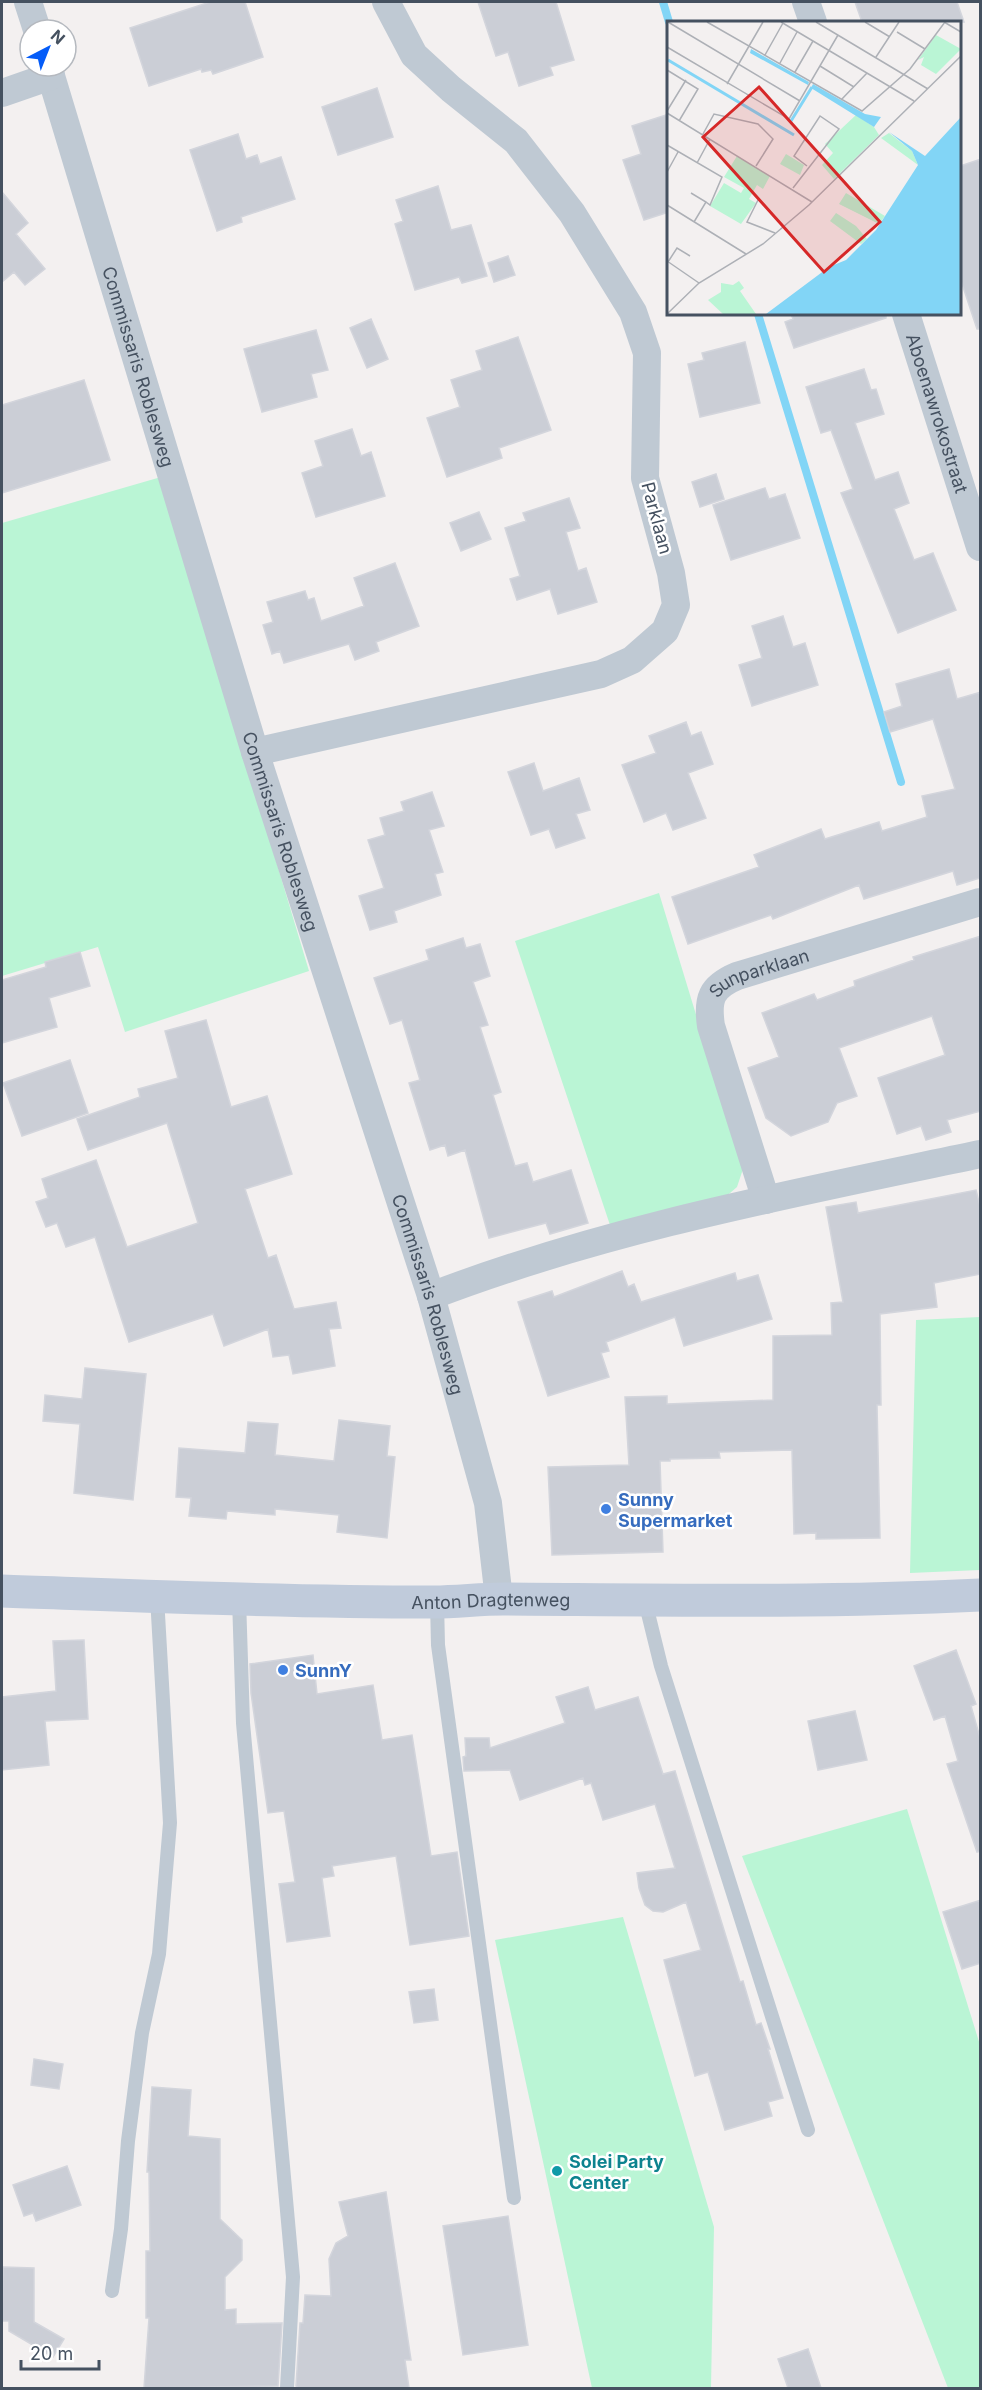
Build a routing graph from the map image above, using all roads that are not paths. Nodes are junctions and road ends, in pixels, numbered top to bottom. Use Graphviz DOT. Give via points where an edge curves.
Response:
graph roads {
  1 [pos="28,2"];
  2 [pos="386,2"];
  3 [pos="806,2"];
  4 [pos="33,18"];
  5 [pos="813,21"];
  6 [pos="34,78"];
  7 [pos="51,78"];
  8 [pos="2,93"];
  9 [pos="906,315"];
  10 [pos="981,547"];
  11 [pos="255,752"];
  12 [pos="981,902"];
  13 [pos="981,1154"];
  14 [pos="766,1200"];
  15 [pos="431,1296"];
  16 [pos="2,1591"];
  17 [pos="981,1595"];
  18 [pos="157,1597"];
  19 [pos="239,1599"];
  20 [pos="499,1599"];
  21 [pos="645,1600"];
  22 [pos="437,1602"];
  23 [pos="808,2130"];
  24 [pos="514,2198"];
  25 [pos="112,2291"];
  26 [pos="287,2388"];
  1 -- 4 [label="street"];
  2 -- 11 [label="street, Parklaan" via="414,55 516,141 572,213 633,312 648,353 645,478 676,604 665,631 632,660 601,674"];
  3 -- 5 [label="street"];
  6 -- 8 [label="street"];
  7 -- 11 [label="street, Commissaris Roblesweg"];
  9 -- 10 [label="street, Aboenawrokostraat"];
  11 -- 15 [label="street, Commissaris Roblesweg"];
  12 -- 14 [label="street, Sunparklaan" via="736,976 721,983 711,996 711,1026"];
  13 -- 14 [label="street"];
  14 -- 15 [label="street" via="608,1239"];
  15 -- 20 [label="street, Commissaris Roblesweg" via="488,1503"];
  16 -- 18 [label="main road, Anton Dragtenweg"];
  17 -- 21 [label="main road, Anton Dragtenweg"];
  18 -- 19 [label="main road, Anton Dragtenweg"];
  18 -- 25 [label="lane" via="170,1823 159,1954 142,2032"];
  19 -- 22 [label="main road, Anton Dragtenweg"];
  19 -- 26 [label="lane" via="243,1723 293,2277"];
  20 -- 21 [label="main road, Anton Dragtenweg"];
  20 -- 22 [label="main road, Anton Dragtenweg"];
  21 -- 23 [label="lane" via="661,1666"];
  22 -- 24 [label="lane" via="440,1657"];
}
